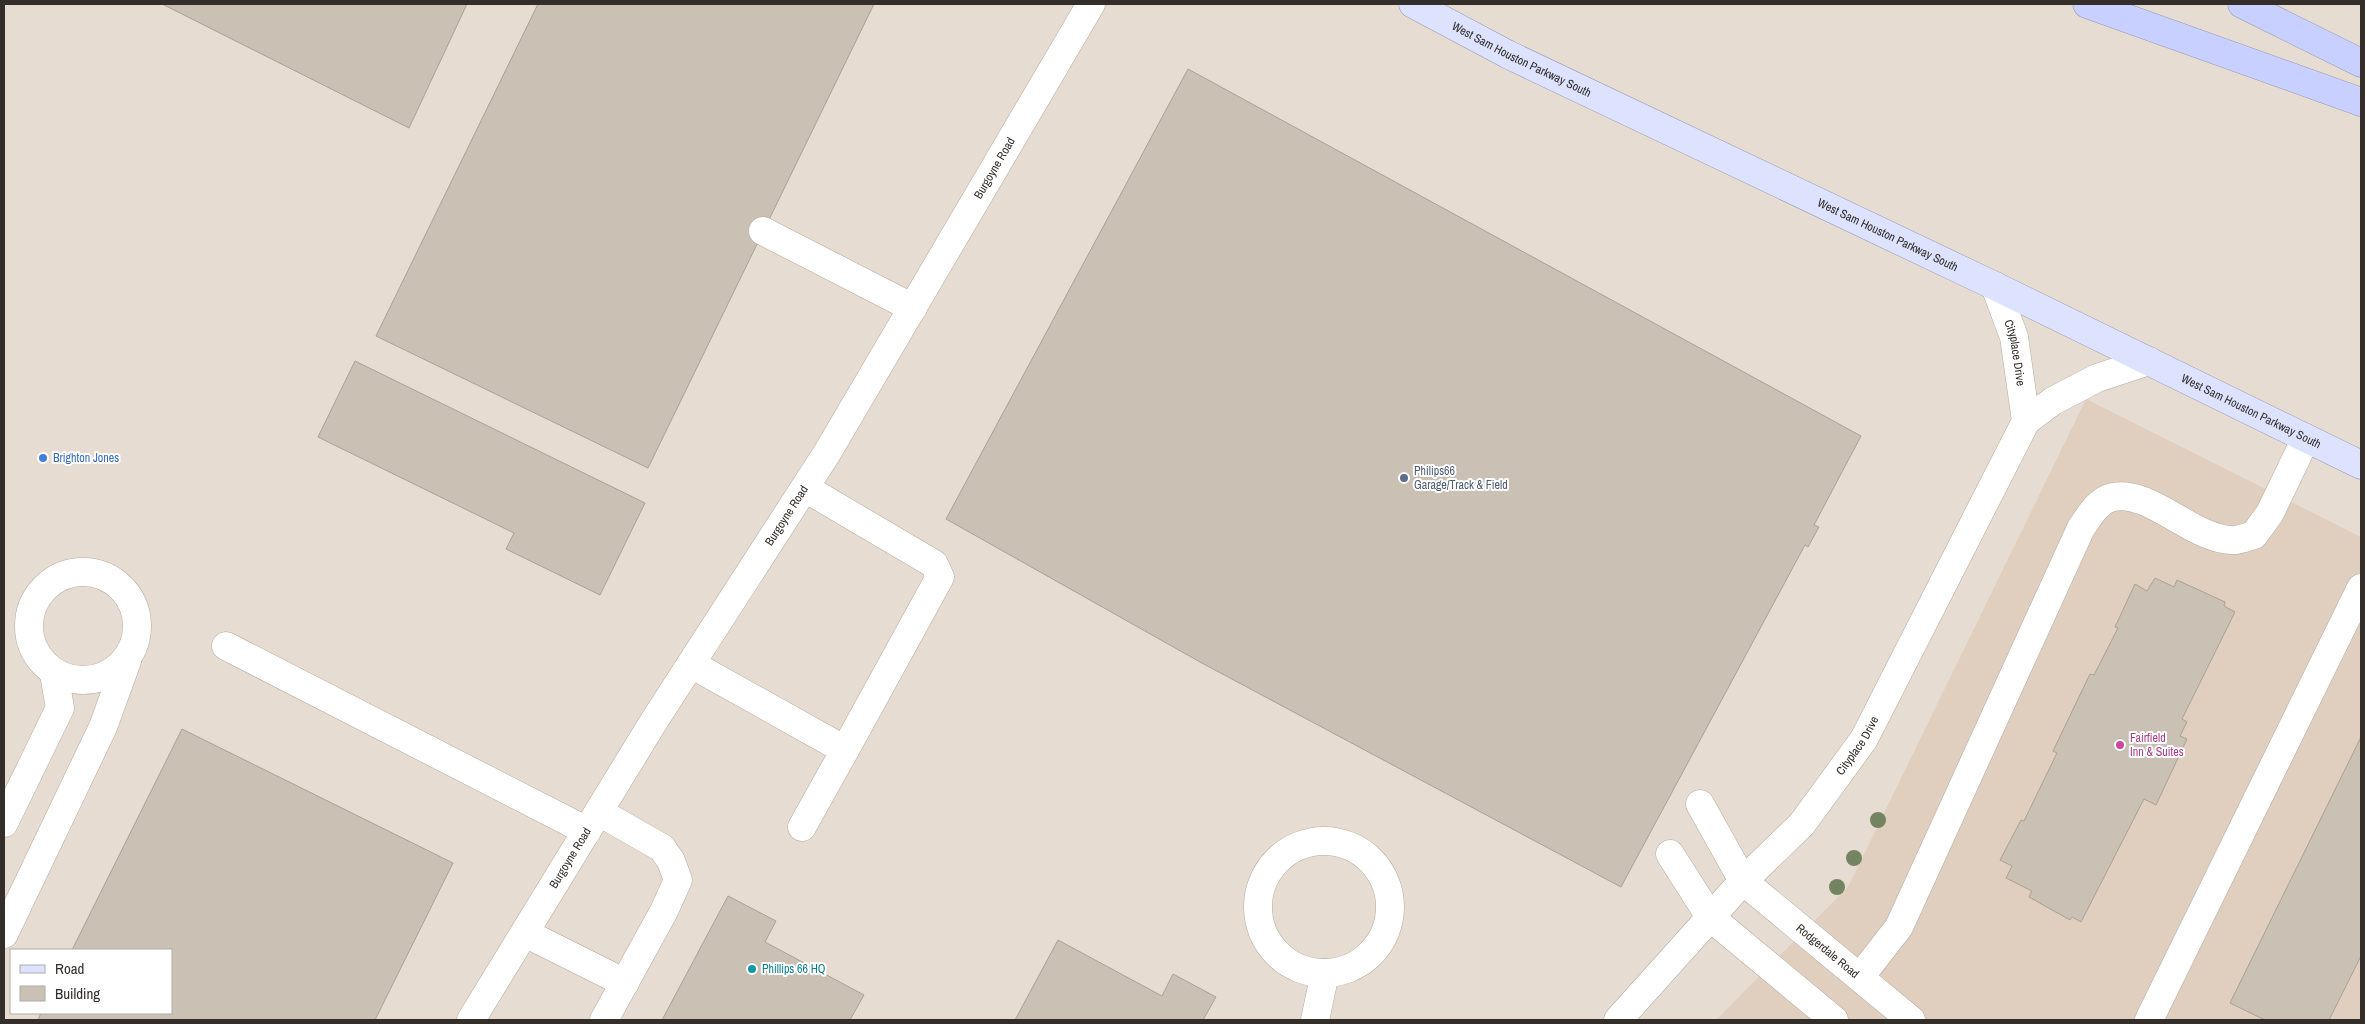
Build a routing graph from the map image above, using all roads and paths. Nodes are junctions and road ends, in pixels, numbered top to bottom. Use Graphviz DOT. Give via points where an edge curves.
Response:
graph roads {
  1 [pos="1089,4"];
  2 [pos="1413,4"];
  3 [pos="2087,4"];
  4 [pos="2242,4"];
  5 [pos="2361,63"];
  6 [pos="2361,102"];
  7 [pos="763,231"];
  8 [pos="1995,286"];
  9 [pos="913,308"];
  10 [pos="2149,361"];
  11 [pos="2026,422"];
  12 [pos="2306,438"];
  13 [pos="2361,465"];
  14 [pos="805,488"];
  15 [pos="2361,588"];
  16 [pos="226,646"];
  17 [pos="127,661"];
  18 [pos="691,664"];
  19 [pos="54,674"];
  20 [pos="845,750"];
  21 [pos="1700,804"];
  22 [pos="593,822"];
  23 [pos="4,823"];
  24 [pos="802,827"];
  25 [pos="1670,854"];
  26 [pos="1743,881"];
  27 [pos="1710,917"];
  28 [pos="525,933"];
  29 [pos="4,934"];
  30 [pos="1325,973"];
  31 [pos="1860,977"];
  32 [pos="625,983"];
  33 [pos="471,1020"];
  34 [pos="604,1020"];
  35 [pos="1315,1020"];
  36 [pos="1618,1020"];
  37 [pos="1834,1020"];
  38 [pos="1911,1020"];
  39 [pos="2149,1020"];
  1 -- 9 [label="street, Burgoyne Road"];
  2 -- 8 [label="main road, West Sam Houston Parkway South" via="1518,59"];
  3 -- 6 [label="highway"];
  4 -- 5 [label="highway"];
  7 -- 9 [label="street"];
  8 -- 10 [label="main road, West Sam Houston Parkway South"];
  8 -- 11 [label="street, Cityplace Drive" via="2014,337"];
  9 -- 14 [label="street, Burgoyne Road"];
  10 -- 11 [label="street, Cityplace Drive" via="2097,378 2053,401"];
  10 -- 12 [label="main road, West Sam Houston Parkway South"];
  11 -- 26 [label="street, Cityplace Drive" via="1864,739 1802,824"];
  12 -- 13 [label="main road, West Sam Houston Parkway South"];
  12 -- 31 [label="street" via="2270,513 2254,536 2232,540 2213,537 2129,496 2112,497 2096,506 2080,528 1899,927"];
  14 -- 18 [label="street, Burgoyne Road"];
  14 -- 20 [label="street" via="934,564 940,577"];
  15 -- 39 [label="street"];
  16 -- 22 [label="street"];
  17 -- 19 [label="street" via="102,678 84,681"];
  17 -- 19 [label="street" via="136,639 138,621 133,604 123,589 109,578 92,572 74,572 57,578 43,590 33,605 29,622 31,640 38,657"];
  17 -- 29 [label="street" via="103,727"];
  18 -- 20 [label="street"];
  18 -- 22 [label="street, Burgoyne Road"];
  19 -- 23 [label="street" via="60,708"];
  20 -- 24 [label="street"];
  21 -- 26 [label="street"];
  22 -- 28 [label="street, Burgoyne Road"];
  22 -- 32 [label="street" via="662,848 678,880"];
  25 -- 27 [label="street"];
  26 -- 27 [label="street, Cityplace Drive"];
  26 -- 31 [label="street, Rodgerdale Road"];
  27 -- 36 [label="street, Cityplace Drive"];
  27 -- 37 [label="street"];
  28 -- 32 [label="street"];
  28 -- 33 [label="street, Burgoyne Road"];
  30 -- 30 [label="street" via="1304,970 1284,960 1268,943 1260,922 1258,900 1264,878 1278,860 1296,846 1318,840 1339,842 1359,850 1386,882 1390,903 1388,924 1364,959 1346,969"];
  30 -- 35 [label="street"];
  31 -- 38 [label="street, Rodgerdale Road"];
  32 -- 34 [label="street"];
}
